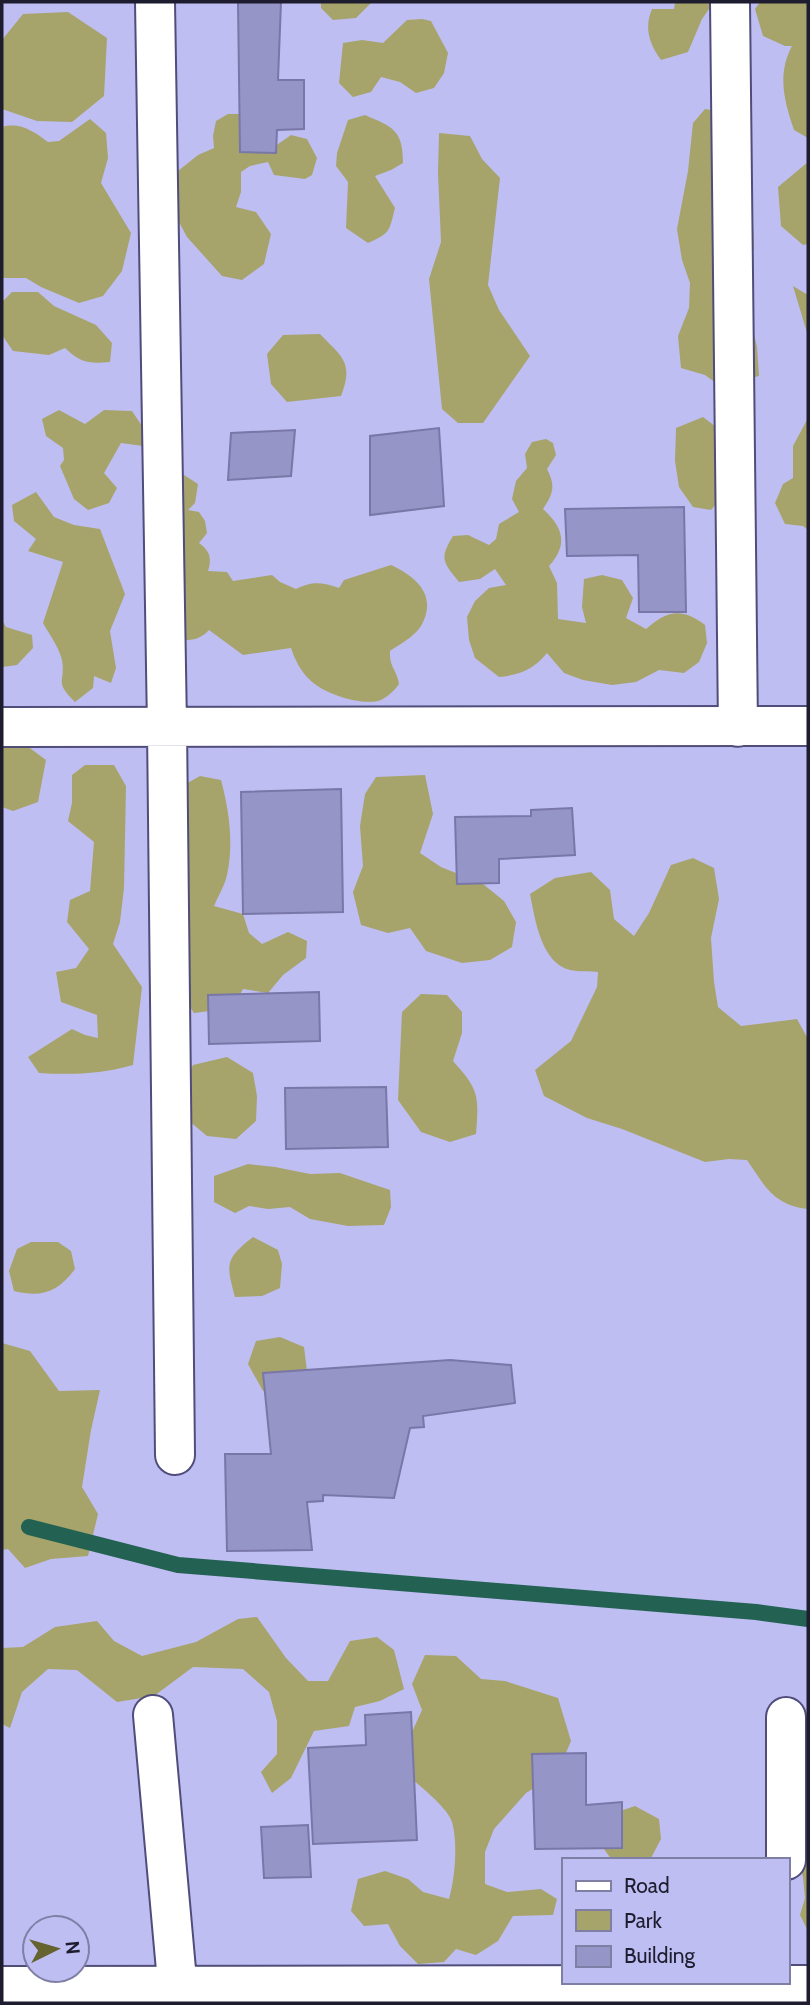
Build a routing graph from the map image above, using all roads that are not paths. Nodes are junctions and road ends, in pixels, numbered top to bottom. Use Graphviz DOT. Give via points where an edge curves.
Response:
graph roads {
  1 [pos="155,2"];
  2 [pos="730,2"];
  3 [pos="808,726"];
  4 [pos="2,727"];
  5 [pos="167,727"];
  6 [pos="738,727"];
  7 [pos="175,1455"];
  8 [pos="153,1715"];
  9 [pos="786,1717"];
  10 [pos="786,1858"];
  11 [pos="2,1986"];
  12 [pos="792,1989"];
  13 [pos="178,1995"];
  1 -- 5 [label="street"];
  2 -- 6 [label="street"];
  3 -- 6 [label="street"];
  4 -- 5 [label="street"];
  5 -- 6 [label="street"];
  5 -- 7 [label="street"];
  8 -- 13 [label="street"];
  9 -- 10 [label="street"];
  11 -- 13 [label="street"];
  12 -- 13 [label="street"];
}
